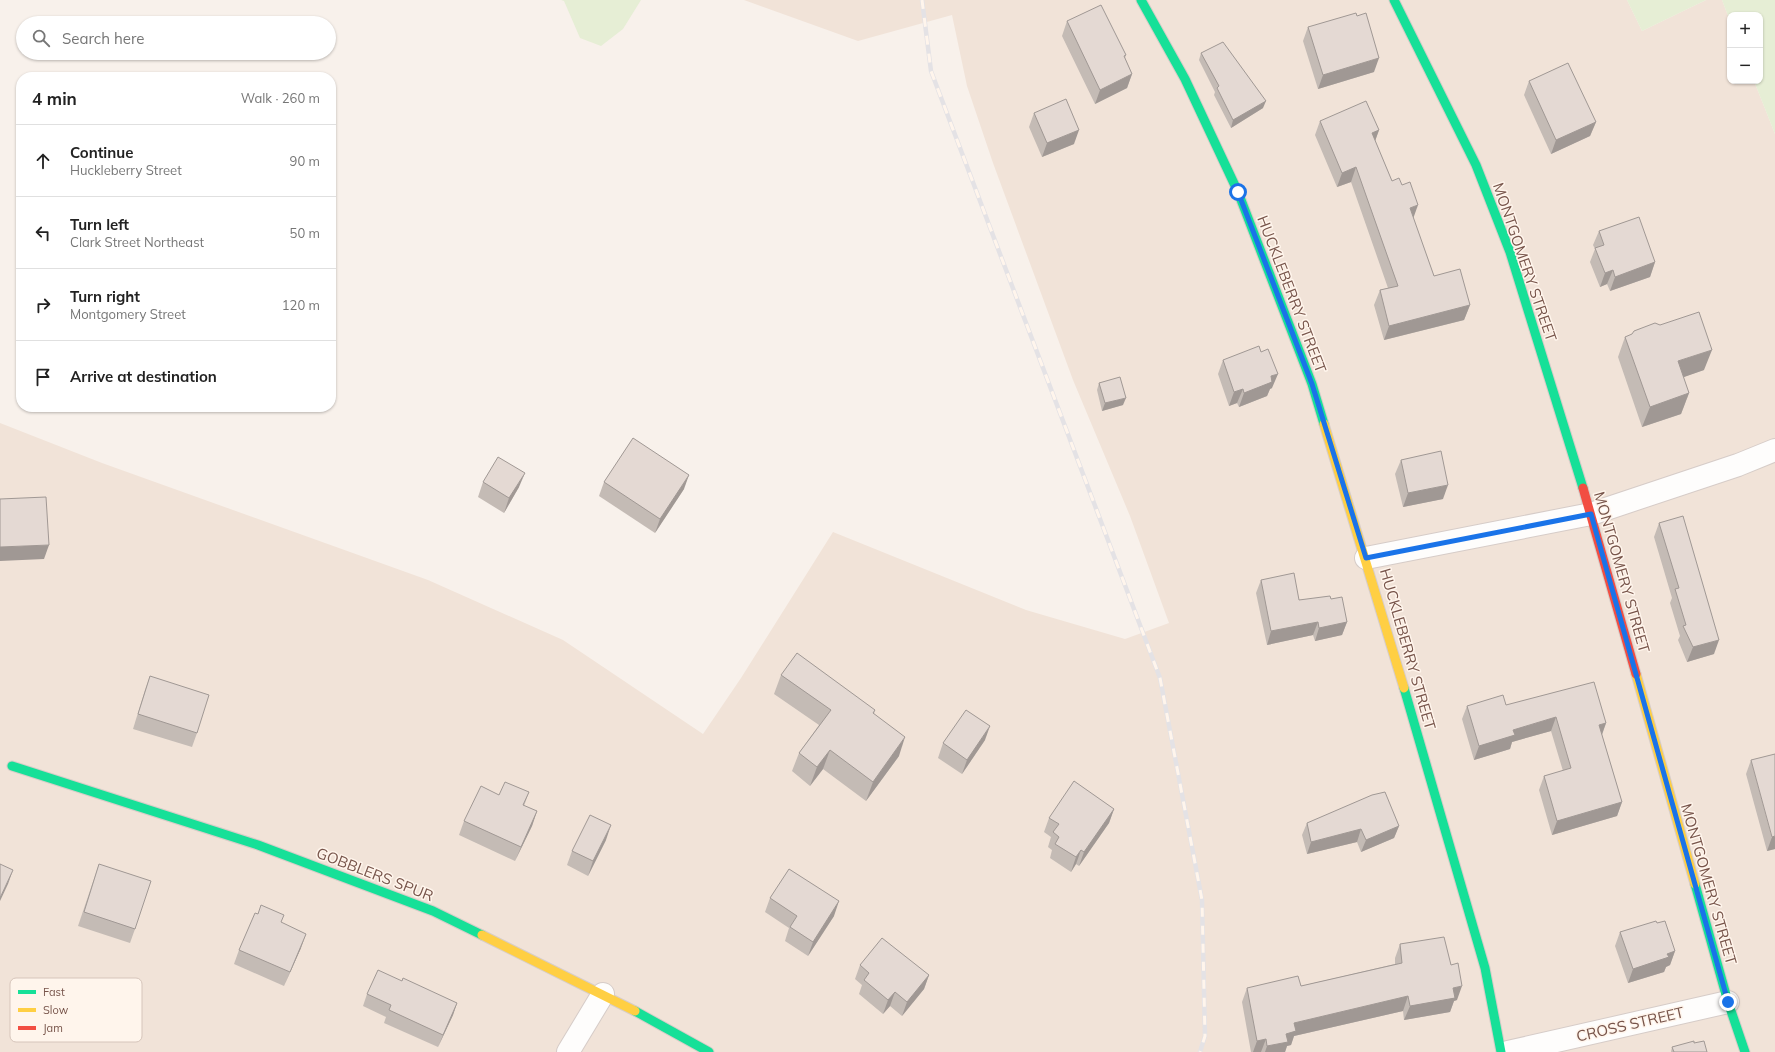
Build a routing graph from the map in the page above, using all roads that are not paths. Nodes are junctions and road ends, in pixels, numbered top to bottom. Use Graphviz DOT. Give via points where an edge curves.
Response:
graph roads {
  1 [pos="1141,0"];
  2 [pos="1394,0"];
  3 [pos="1775,450"];
  4 [pos="1591,514"];
  5 [pos="1366,558"];
  6 [pos="12,766"];
  7 [pos="603,994"];
  8 [pos="1728,1002"];
  9 [pos="568,1052"];
  10 [pos="709,1052"];
  11 [pos="1501,1052"];
  12 [pos="1508,1052"];
  13 [pos="1745,1052"];
  1 -- 5 [label="street, HUCKLEBERRY STREET" via="1186,79 1238,192 1312,384"];
  2 -- 4 [label="street, MONTGOMERY STREET" via="1476,165 1510,252"];
  3 -- 4 [label="street" via="1738,465"];
  4 -- 5 [label="street"];
  4 -- 8 [label="street, MONTGOMERY STREET"];
  5 -- 11 [label="street, HUCKLEBERRY STREET" via="1485,968"];
  6 -- 7 [label="street, GOBBLERS SPUR" via="258,845 359,882 433,911"];
  7 -- 9 [label="street"];
  7 -- 10 [label="street, GOBBLERS SPUR"];
  8 -- 12 [label="street, CROSS STREET"];
  8 -- 13 [label="street, MONTGOMERY STREET"];
}
